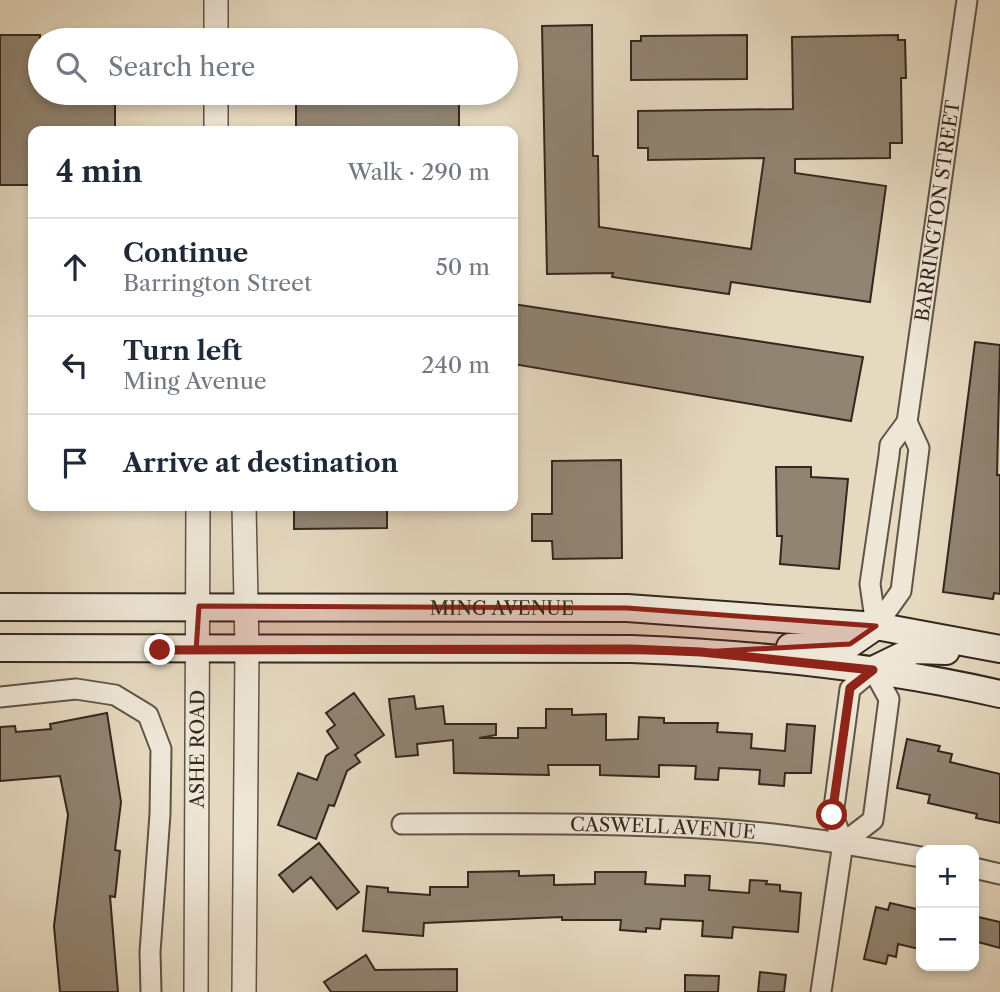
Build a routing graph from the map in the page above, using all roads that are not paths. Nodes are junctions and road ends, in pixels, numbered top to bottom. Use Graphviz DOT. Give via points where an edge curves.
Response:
graph roads {
  1 [pos="216,0"];
  2 [pos="968,0"];
  3 [pos="216,28"];
  4 [pos="216,105"];
  5 [pos="216,126"];
  6 [pos="907,422"];
  7 [pos="198,511"];
  8 [pos="244,511"];
  9 [pos="199,606"];
  10 [pos="245,606"];
  11 [pos="0,607"];
  12 [pos="876,626"];
  13 [pos="0,648"];
  14 [pos="1000,649"];
  15 [pos="247,650"];
  16 [pos="196,651"];
  17 [pos="701,652"];
  18 [pos="1000,655"];
  19 [pos="873,670"];
  20 [pos="1000,694"];
  21 [pos="0,697"];
  22 [pos="402,824"];
  23 [pos="843,843"];
  24 [pos="916,856"];
  25 [pos="979,869"];
  26 [pos="1000,874"];
  27 [pos="152,992"];
  28 [pos="196,992"];
  29 [pos="244,992"];
  30 [pos="821,992"];
  1 -- 3 [label="street"];
  2 -- 6 [label="street, BARRINGTON STREET"];
  4 -- 5 [label="street"];
  6 -- 12 [label="street, BARRINGTON STREET" via="890,445 870,584"];
  6 -- 12 [label="street, BARRINGTON STREET" via="919,448 901,591"];
  7 -- 9 [label="street, ASHE ROAD"];
  8 -- 10 [label="street"];
  9 -- 10 [label="main road, MING AVENUE"];
  9 -- 11 [label="main road, MING AVENUE"];
  9 -- 16 [label="street, ASHE ROAD"];
  10 -- 12 [label="main road, MING AVENUE" via="627,608"];
  10 -- 15 [label="street"];
  12 -- 14 [label="main road, MING AVENUE"];
  12 -- 17 [label="main road" via="850,644"];
  13 -- 16 [label="main road"];
  15 -- 16 [label="main road"];
  15 -- 17 [label="main road"];
  15 -- 29 [label="street"];
  16 -- 28 [label="street, ASHE ROAD"];
  17 -- 19 [label="main road"];
  18 -- 19 [label="main road" via="914,650"];
  19 -- 20 [label="main road"];
  19 -- 23 [label="street" via="850,688 832,815"];
  19 -- 23 [label="street" via="889,699 873,820"];
  21 -- 27 [label="street" via="76,688 115,695 148,715 160,749"];
  22 -- 23 [label="street, CASWELL AVENUE" via="625,824"];
  23 -- 24 [label="street, CASWELL AVENUE"];
  23 -- 30 [label="street"];
  25 -- 26 [label="street"];
}
